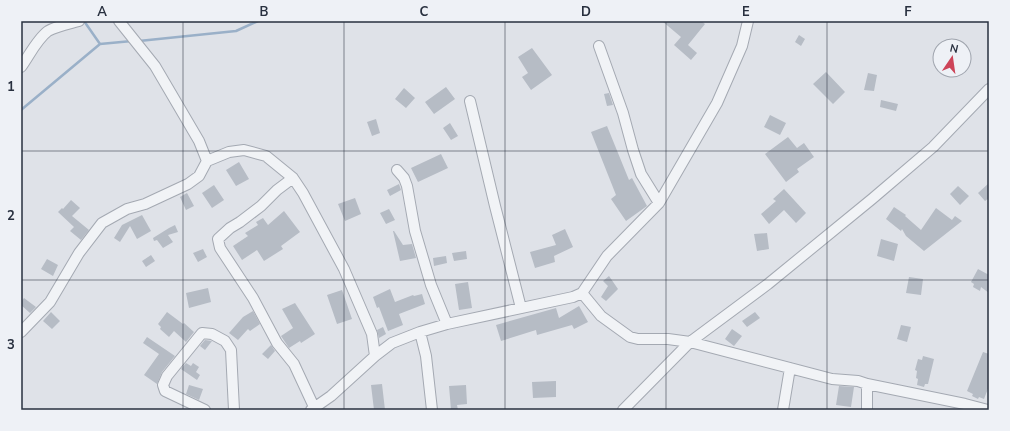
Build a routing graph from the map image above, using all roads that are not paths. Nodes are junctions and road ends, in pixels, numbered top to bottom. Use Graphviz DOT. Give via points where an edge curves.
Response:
graph roads {
  1 [pos="78,21"];
  2 [pos="119,21"];
  3 [pos="748,21"];
  4 [pos="599,46"];
  5 [pos="21,67"];
  6 [pos="989,89"];
  7 [pos="470,101"];
  8 [pos="206,161"];
  9 [pos="397,170"];
  10 [pos="293,178"];
  11 [pos="659,203"];
  12 [pos="582,293"];
  13 [pos="521,308"];
  14 [pos="447,324"];
  15 [pos="21,332"];
  16 [pos="420,332"];
  17 [pos="690,342"];
  18 [pos="375,356"];
  19 [pos="790,368"];
  20 [pos="867,384"];
  21 [pos="312,409"];
  22 [pos="205,410"];
  23 [pos="234,410"];
  24 [pos="432,410"];
  25 [pos="623,410"];
  26 [pos="783,410"];
  27 [pos="867,410"];
  28 [pos="988,410"];
  1 -- 5 [label="street" via="47,32"];
  2 -- 8 [label="street" via="155,66 199,141"];
  3 -- 11 [label="street" via="742,46 717,104"];
  4 -- 11 [label="street" via="641,174"];
  6 -- 17 [label="street" via="933,147 872,199 768,284"];
  7 -- 13 [label="street"];
  8 -- 10 [label="street" via="229,152 244,150 266,156"];
  8 -- 15 [label="street" via="199,176 188,184 145,204 127,209 102,223 78,253 50,302"];
  9 -- 14 [label="street" via="407,186 431,285"];
  10 -- 18 [label="street" via="344,270 372,334"];
  10 -- 21 [label="street" via="218,239 220,248 253,298 277,343 294,364"];
  11 -- 12 [label="street" via="607,256"];
  12 -- 13 [label="street"];
  12 -- 17 [label="street" via="601,316 630,337"];
  13 -- 14 [label="street"];
  14 -- 16 [label="street"];
  16 -- 18 [label="street" via="392,344"];
  16 -- 24 [label="street" via="426,356"];
  17 -- 19 [label="street"];
  17 -- 25 [label="street"];
  18 -- 21 [label="street"];
  19 -- 20 [label="street" via="832,379"];
  19 -- 26 [label="street"];
  20 -- 27 [label="street"];
  20 -- 28 [label="street"];
  22 -- 23 [label="street" via="165,391 163,385 167,376 202,333 212,334 225,341 232,350"];
}
